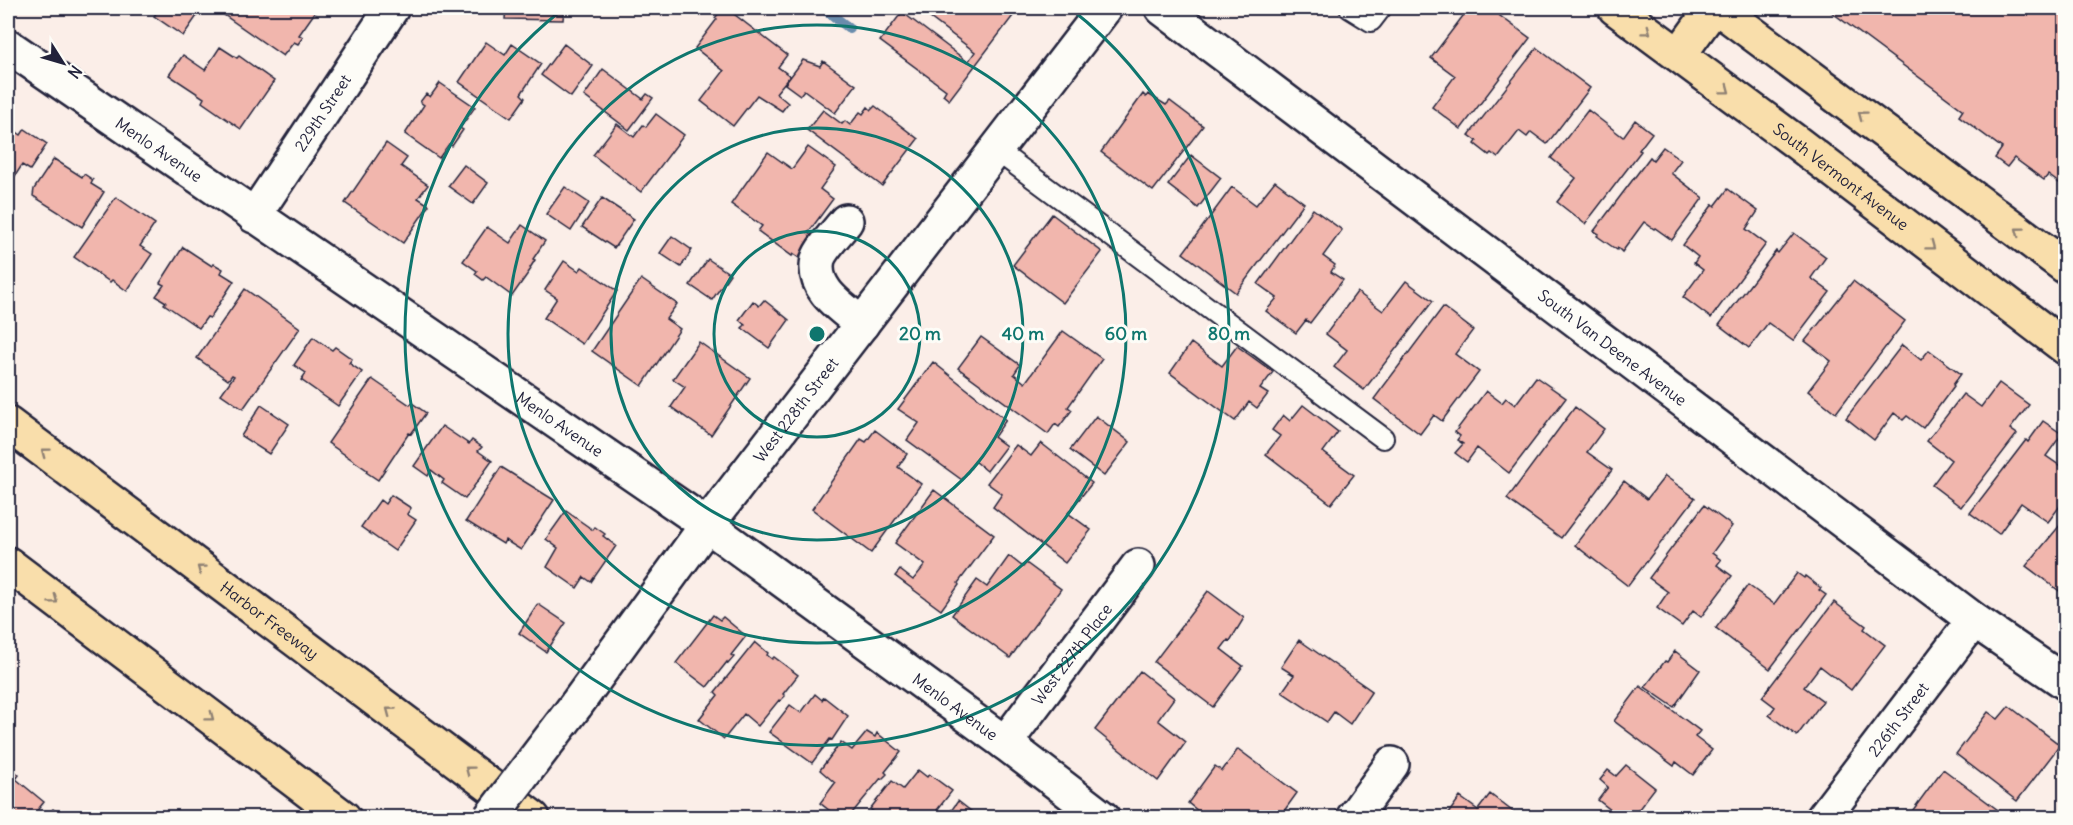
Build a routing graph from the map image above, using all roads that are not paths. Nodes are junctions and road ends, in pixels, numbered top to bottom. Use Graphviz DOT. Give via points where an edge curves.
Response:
graph roads {
  1 [pos="392,8"];
  2 [pos="1105,8"];
  3 [pos="1162,8"];
  4 [pos="1350,8"];
  5 [pos="1381,8"];
  6 [pos="1615,8"];
  7 [pos="1715,8"];
  8 [pos="8,46"];
  9 [pos="1679,55"];
  10 [pos="996,150"];
  11 [pos="254,216"];
  12 [pos="846,221"];
  13 [pos="2066,267"];
  14 [pos="862,324"];
  15 [pos="2066,348"];
  16 [pos="8,424"];
  17 [pos="1383,438"];
  18 [pos="707,525"];
  19 [pos="8,564"];
  20 [pos="1138,566"];
  21 [pos="1974,620"];
  22 [pos="2066,683"];
  23 [pos="1005,743"];
  24 [pos="1392,764"];
  25 [pos="344,818"];
  26 [pos="490,818"];
  27 [pos="533,818"];
  28 [pos="1103,818"];
  29 [pos="1353,818"];
  30 [pos="1823,818"];
  1 -- 11 [label="street, 229th Street"];
  2 -- 10 [label="street, West 228th Street"];
  3 -- 21 [label="street, South Van Deene Avenue"];
  4 -- 5 [label="lane" via="1371,21"];
  6 -- 9 [label="main road, South Vermont Avenue, one-way"];
  7 -- 9 [label="main road"];
  13 -- 7 [label="main road, one-way"];
  8 -- 11 [label="street, Menlo Avenue"];
  9 -- 15 [label="main road, South Vermont Avenue, one-way"];
  10 -- 14 [label="street, West 228th Street"];
  10 -- 17 [label="lane"];
  11 -- 18 [label="street, Menlo Avenue"];
  12 -- 14 [label="street" via="818,257 817,280 834,302"];
  14 -- 18 [label="street, West 228th Street"];
  27 -- 16 [label="main road, Harbor Freeway, one-way"];
  18 -- 23 [label="street, Menlo Avenue"];
  18 -- 26 [label="street, West 228th Street, bridge"];
  19 -- 25 [label="main road, one-way"];
  20 -- 23 [label="street, West 227th Place"];
  21 -- 22 [label="street, South Van Deene Avenue"];
  21 -- 30 [label="street, 226th Street"];
  23 -- 28 [label="street, Menlo Avenue"];
  24 -- 29 [label="street"];
}
